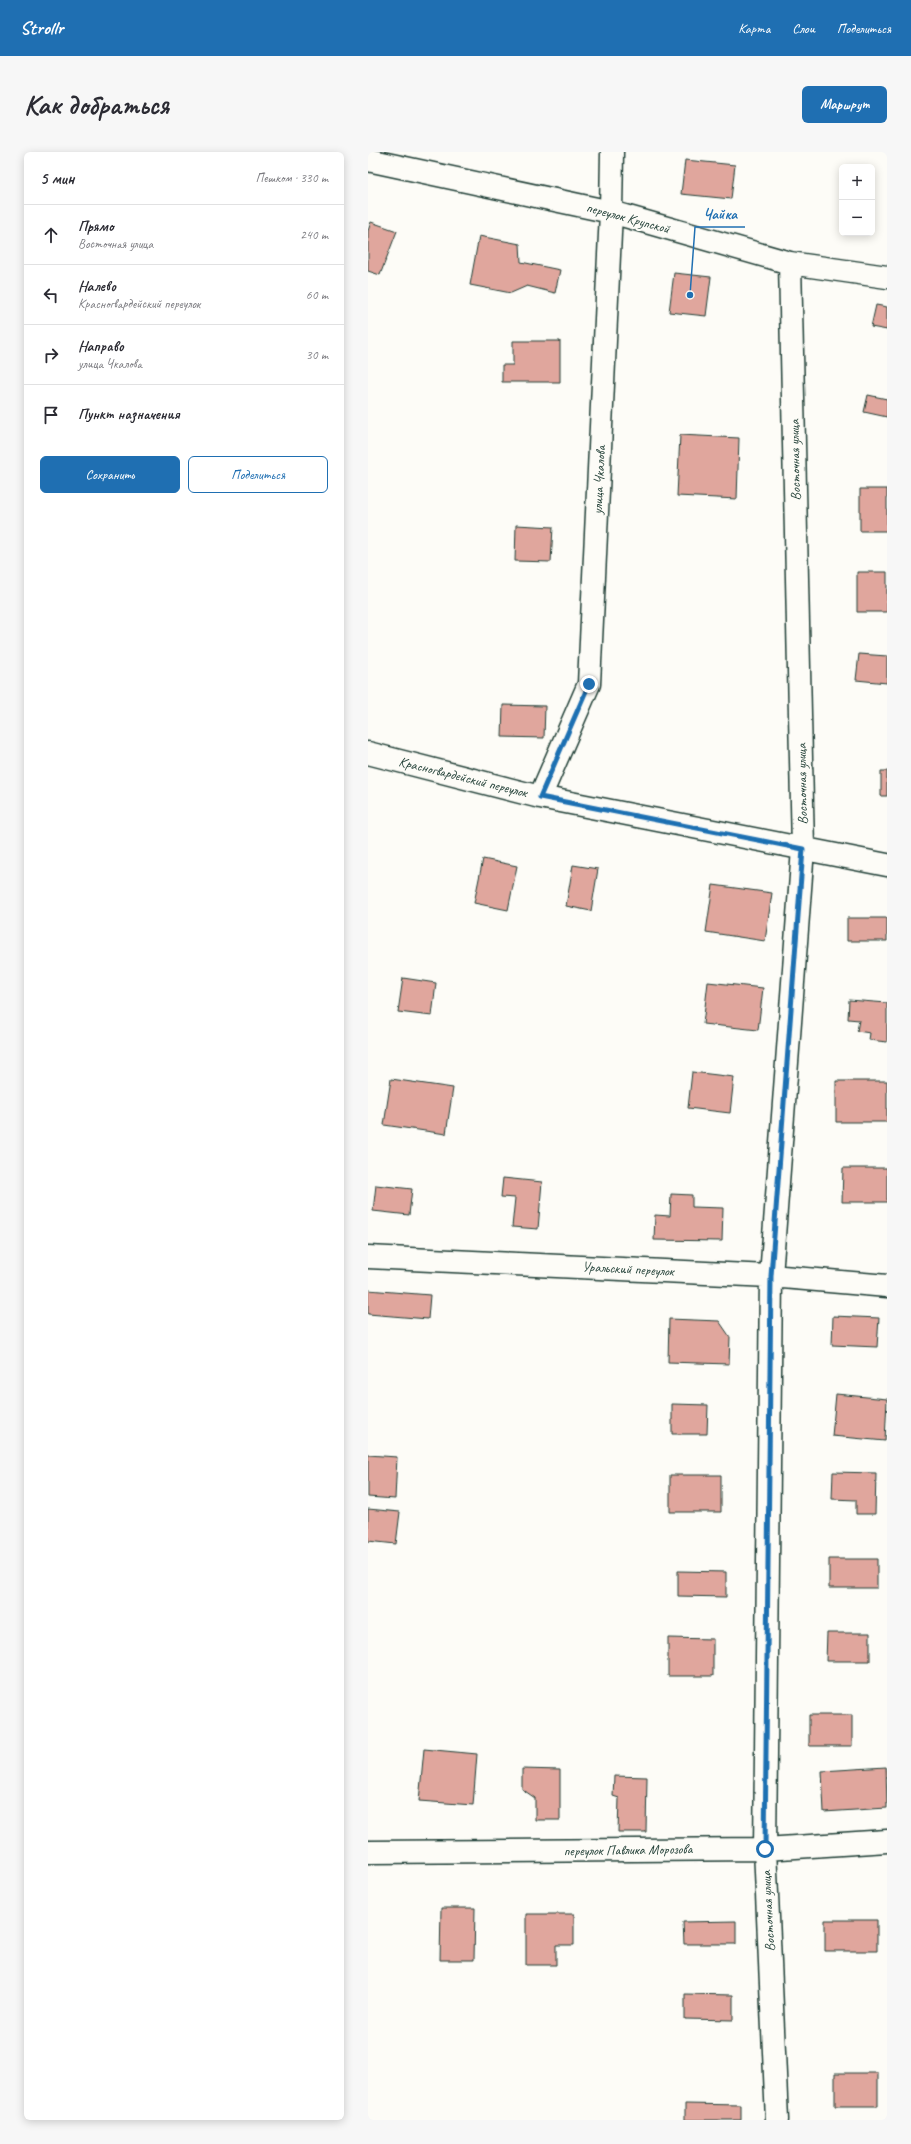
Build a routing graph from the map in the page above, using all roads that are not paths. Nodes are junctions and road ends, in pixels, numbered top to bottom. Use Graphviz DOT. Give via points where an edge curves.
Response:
graph roads {
  1 [pos="612,152"];
  2 [pos="368,160"];
  3 [pos="611,212"];
  4 [pos="790,263"];
  5 [pos="887,277"];
  6 [pos="368,753"];
  7 [pos="540,797"];
  8 [pos="803,849"];
  9 [pos="887,866"];
  10 [pos="368,1257"];
  11 [pos="771,1276"];
  12 [pos="887,1286"];
  13 [pos="887,1842"];
  14 [pos="765,1849"];
  15 [pos="368,1852"];
  16 [pos="777,2120"];
  1 -- 3 [label="street, улица Чкалова"];
  2 -- 3 [label="street, переулок Крупской"];
  3 -- 4 [label="street, переулок Крупской"];
  3 -- 7 [label="street, улица Чкалова" via="589,684"];
  4 -- 5 [label="street, переулок Крупской"];
  4 -- 8 [label="street, Восточная улица"];
  6 -- 7 [label="street, Красногвардейский переулок"];
  7 -- 8 [label="street, Красногвардейский переулок"];
  8 -- 9 [label="street, Красногвардейский переулок"];
  8 -- 11 [label="street, Восточная улица"];
  10 -- 11 [label="street, Уральский переулок"];
  11 -- 12 [label="street, Уральский переулок"];
  11 -- 14 [label="street, Восточная улица"];
  13 -- 14 [label="street, переулок Павлика Морозова"];
  14 -- 15 [label="street, переулок Павлика Морозова"];
  14 -- 16 [label="street, Восточная улица"];
}
